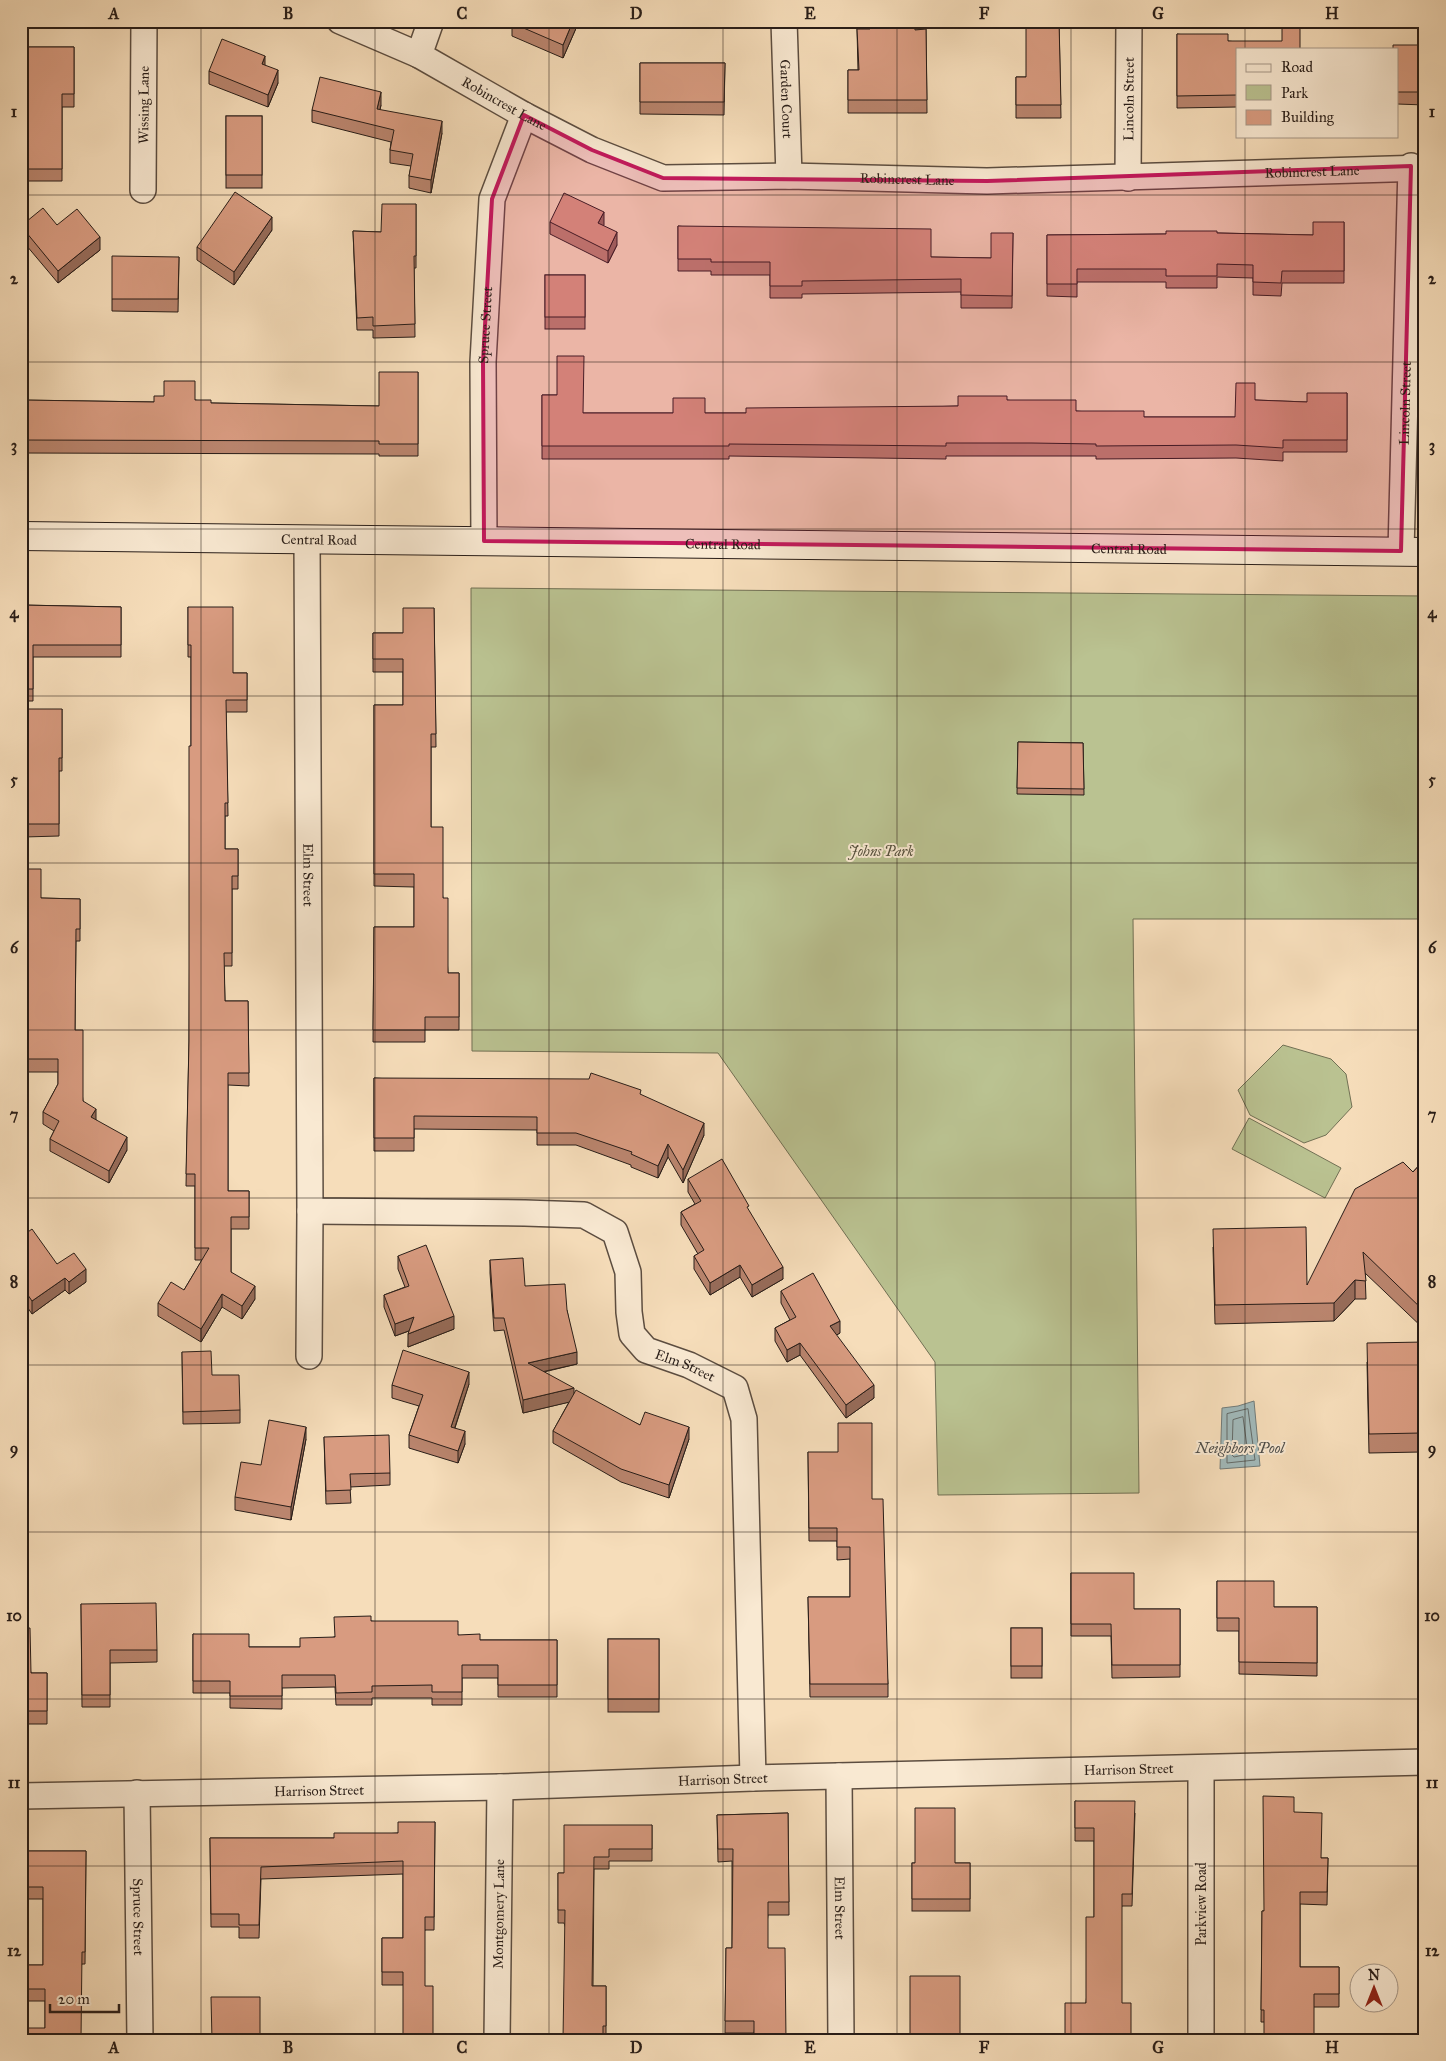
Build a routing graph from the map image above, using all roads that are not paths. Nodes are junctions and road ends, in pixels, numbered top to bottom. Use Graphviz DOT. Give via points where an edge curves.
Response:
graph roads {
  1 [pos="144,21"];
  2 [pos="340,21"];
  3 [pos="431,21"];
  4 [pos="784,21"];
  5 [pos="1129,21"];
  6 [pos="419,55"];
  7 [pos="524,115"];
  8 [pos="1418,167"];
  9 [pos="789,176"];
  10 [pos="1128,178"];
  11 [pos="143,190"];
  12 [pos="21,536"];
  13 [pos="307,539"];
  14 [pos="484,541"];
  15 [pos="1413,552"];
  16 [pos="310,1211"];
  17 [pos="309,1356"];
  18 [pos="1425,1762"];
  19 [pos="1201,1768"];
  20 [pos="839,1776"];
  21 [pos="753,1778"];
  22 [pos="500,1787"];
  23 [pos="138,1793"];
  24 [pos="21,1796"];
  25 [pos="140,2040"];
  26 [pos="497,2040"];
  27 [pos="841,2040"];
  28 [pos="1201,2040"];
  1 -- 11 [label="street, Wissing Lane"];
  2 -- 6 [label="street, Robincrest Lane"];
  3 -- 6 [label="street"];
  4 -- 9 [label="street, Garden Court"];
  5 -- 10 [label="street, Lincoln Street"];
  6 -- 7 [label="street, Robincrest Lane"];
  7 -- 9 [label="street, Robincrest Lane" via="592,150 663,178"];
  7 -- 14 [label="street, Spruce Street" via="492,199 483,362"];
  8 -- 10 [label="street, Robincrest Lane"];
  8 -- 15 [label="street, Lincoln Street"];
  9 -- 10 [label="street, Robincrest Lane" via="986,181"];
  12 -- 13 [label="main road, Central Road"];
  13 -- 14 [label="main road, Central Road"];
  13 -- 16 [label="street, Elm Street"];
  14 -- 15 [label="main road, Central Road"];
  16 -- 17 [label="street, Elm Street"];
  16 -- 21 [label="street, Elm Street" via="584,1216 614,1232 628,1272 628,1312 632,1334 646,1350 688,1365 735,1388 744,1420"];
  18 -- 19 [label="street, Harrison Street"];
  19 -- 20 [label="street, Harrison Street"];
  19 -- 28 [label="street, Parkview Road"];
  20 -- 21 [label="street, Harrison Street"];
  20 -- 27 [label="street, Elm Street"];
  21 -- 22 [label="street, Harrison Street"];
  22 -- 23 [label="street, Harrison Street"];
  22 -- 26 [label="street, Montgomery Lane"];
  23 -- 24 [label="street, Harrison Street"];
  23 -- 25 [label="street, Spruce Street"];
}
